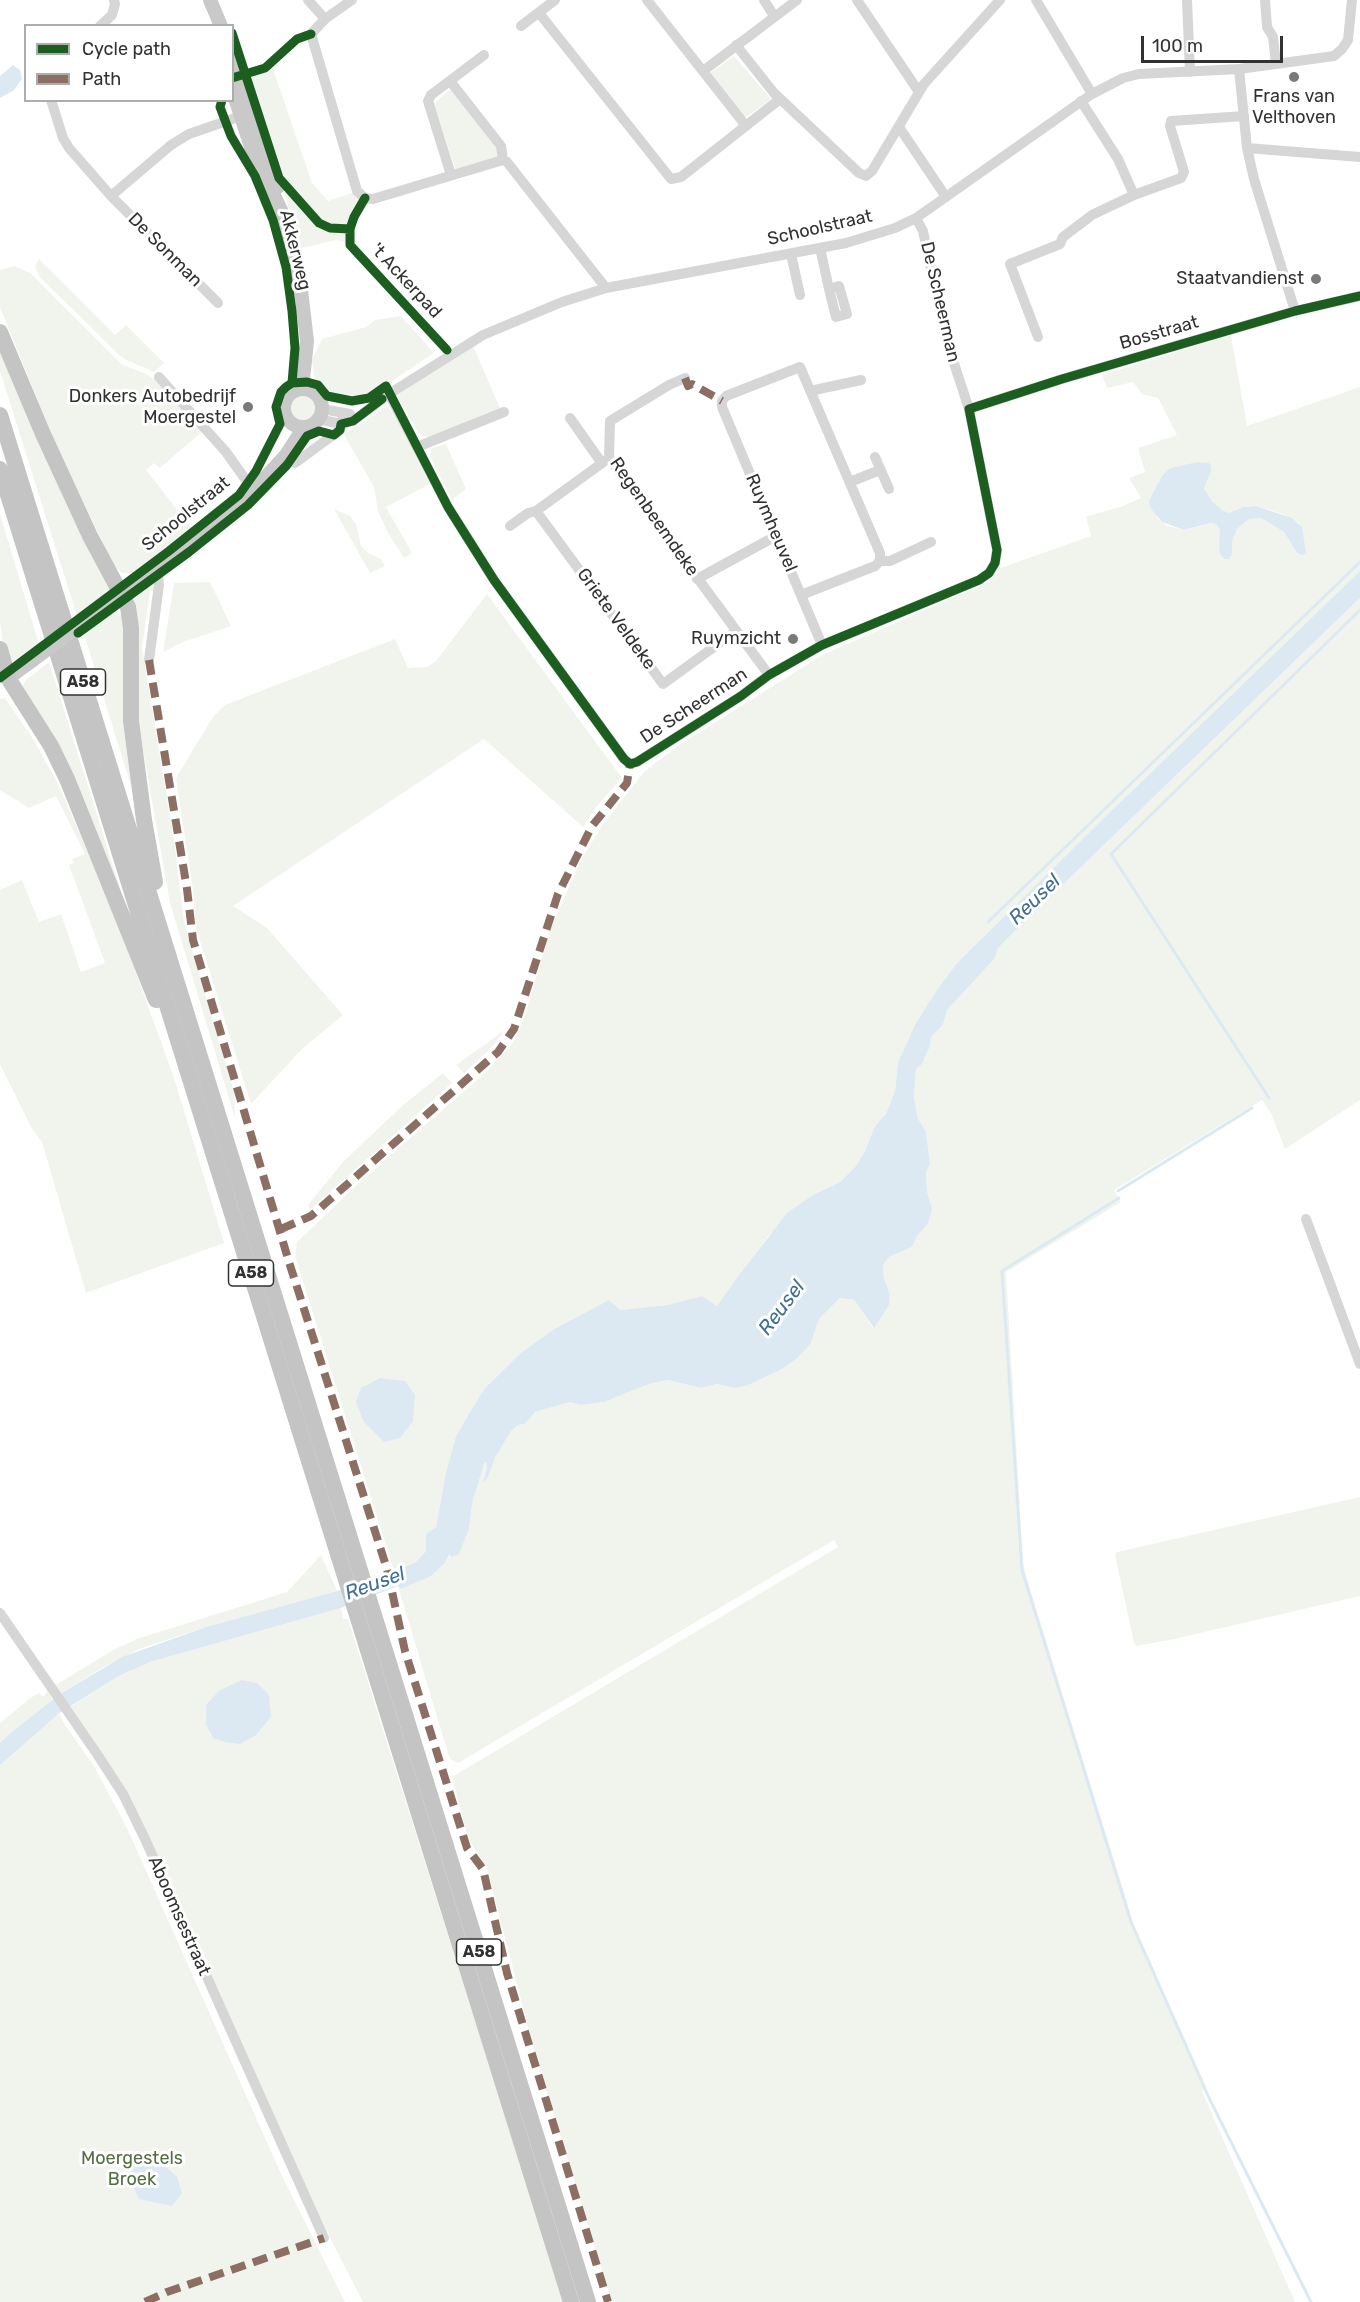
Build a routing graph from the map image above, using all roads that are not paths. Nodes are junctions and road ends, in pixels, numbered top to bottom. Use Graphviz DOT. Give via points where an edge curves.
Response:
graph roads {
  1 [pos="114,0"];
  2 [pos="210,0"];
  3 [pos="308,0"];
  4 [pos="352,0"];
  5 [pos="555,0"];
  6 [pos="647,0"];
  7 [pos="764,0"];
  8 [pos="797,0"];
  9 [pos="857,0"];
  10 [pos="1000,0"];
  11 [pos="1036,0"];
  12 [pos="1187,0"];
  13 [pos="1265,0"];
  14 [pos="1352,0"];
  15 [pos="539,13"];
  16 [pos="774,16"];
  17 [pos="325,19"];
  18 [pos="218,22"];
  19 [pos="102,24"];
  20 [pos="522,26"];
  21 [pos="736,45"];
  22 [pos="484,55"];
  23 [pos="234,62"];
  24 [pos="1276,64"];
  25 [pos="1239,69"];
  26 [pos="703,71"];
  27 [pos="1190,72"];
  28 [pos="450,81"];
  29 [pos="234,92"];
  30 [pos="919,92"];
  31 [pos="1092,94"];
  32 [pos="780,99"];
  33 [pos="1081,101"];
  34 [pos="52,102"];
  35 [pos="247,114"];
  36 [pos="1244,116"];
  37 [pos="746,126"];
  38 [pos="899,127"];
  39 [pos="1247,148"];
  40 [pos="1360,157"];
  41 [pos="502,160"];
  42 [pos="451,175"];
  43 [pos="1134,195"];
  44 [pos="111,196"];
  45 [pos="946,197"];
  46 [pos="916,218"];
  47 [pos="820,248"];
  48 [pos="791,254"];
  49 [pos="606,288"];
  50 [pos="829,289"];
  51 [pos="800,295"];
  52 [pos="1360,296"];
  53 [pos="218,303"];
  54 [pos="1295,311"];
  55 [pos="0,332"];
  56 [pos="1038,337"];
  57 [pos="159,377"];
  58 [pos="685,378"];
  59 [pos="861,380"];
  60 [pos="307,391"];
  61 [pos="810,391"];
  62 [pos="389,394"];
  63 [pos="969,409"];
  64 [pos="504,412"];
  65 [pos="320,414"];
  66 [pos="0,415"];
  67 [pos="570,418"];
  68 [pos="342,419"];
  69 [pos="298,425"];
  70 [pos="417,447"];
  71 [pos="875,457"];
  72 [pos="605,460"];
  73 [pos="295,463"];
  74 [pos="0,469"];
  75 [pos="880,470"];
  76 [pos="850,482"];
  77 [pos="248,483"];
  78 [pos="889,489"];
  79 [pos="537,511"];
  80 [pos="510,526"];
  81 [pos="776,536"];
  82 [pos="931,542"];
  83 [pos="880,561"];
  84 [pos="154,569"];
  85 [pos="697,579"];
  86 [pos="122,593"];
  87 [pos="801,595"];
  88 [pos="736,630"];
  89 [pos="822,645"];
  90 [pos="0,649"];
  91 [pos="149,660"];
  92 [pos="769,675"];
  93 [pos="4,682"];
  94 [pos="166,949"];
  95 [pos="195,1094"];
  96 [pos="1306,1219"];
  97 [pos="1360,1364"];
  98 [pos="354,1581"];
  99 [pos="361,1604"];
  100 [pos="0,1613"];
  101 [pos="324,2238"];
  102 [pos="571,2302"];
  103 [pos="588,2302"];
  1 -- 19 [label="street" via="112,15"];
  2 -- 18 [label="main road"];
  3 -- 17 [label="street"];
  4 -- 17 [label="street"];
  5 -- 15 [label="street"];
  6 -- 26 [label="street"];
  7 -- 16 [label="street"];
  8 -- 16 [label="street"];
  9 -- 30 [label="street"];
  10 -- 30 [label="street"];
  11 -- 31 [label="street"];
  12 -- 27 [label="street"];
  13 -- 24 [label="street"];
  14 -- 24 [label="street, Schoolstraat" via="1348,40 1334,56"];
  15 -- 20 [label="street"];
  15 -- 37 [label="street" via="671,179 681,177"];
  16 -- 21 [label="street"];
  17 -- 42 [label="street" via="311,34 357,191 373,200"];
  21 -- 26 [label="street"];
  21 -- 32 [label="street"];
  22 -- 28 [label="street"];
  23 -- 35 [label="main road, Akkerweg"];
  24 -- 25 [label="street, Schoolstraat"];
  25 -- 27 [label="street, Schoolstraat"];
  25 -- 36 [label="street"];
  26 -- 37 [label="street"];
  27 -- 31 [label="street, Schoolstraat" via="1139,74"];
  28 -- 41 [label="street" via="501,146"];
  28 -- 42 [label="street" via="428,101"];
  29 -- 35 [label="main road, Akkerweg"];
  30 -- 38 [label="street"];
  31 -- 33 [label="street, Schoolstraat"];
  32 -- 37 [label="street"];
  32 -- 38 [label="street" via="866,176"];
  33 -- 43 [label="street" via="1118,159"];
  33 -- 45 [label="street, Schoolstraat"];
  34 -- 44 [label="street, De Sonman" via="69,148"];
  35 -- 44 [label="street" via="171,145"];
  35 -- 60 [label="main road, Akkerweg" via="280,193 301,290"];
  36 -- 39 [label="street"];
  36 -- 43 [label="street" via="1171,121 1184,172 1181,178"];
  38 -- 45 [label="street"];
  39 -- 40 [label="street"];
  39 -- 54 [label="street"];
  41 -- 42 [label="street"];
  41 -- 49 [label="street" via="512,165"];
  43 -- 56 [label="street" via="1092,215 1063,237 1060,244 1010,264"];
  44 -- 53 [label="street, De Sonman"];
  45 -- 46 [label="street, Schoolstraat"];
  46 -- 47 [label="street, Schoolstraat" via="874,235"];
  46 -- 63 [label="street, De Scheerman" via="923,231 946,339"];
  47 -- 48 [label="street, Schoolstraat"];
  47 -- 50 [label="street"];
  48 -- 49 [label="street, Schoolstraat"];
  48 -- 51 [label="street"];
  49 -- 62 [label="street, Schoolstraat" via="539,310 483,335"];
  52 -- 54 [label="street, Bosstraat"];
  54 -- 63 [label="street, Bosstraat"];
  55 -- 86 [label="highway, A58" via="90,536"];
  57 -- 77 [label="street" via="226,452"];
  58 -- 72 [label="street, Regenbeemdeke" via="610,421"];
  59 -- 61 [label="street"];
  60 -- 65 [label="main road" via="320,400"];
  60 -- 69 [label="main road" via="292,392 285,402 284,412"];
  61 -- 76 [label="street"];
  61 -- 81 [label="street, Ruymheuvel" via="800,367 722,401"];
  62 -- 68 [label="street, Schoolstraat" via="353,422"];
  62 -- 70 [label="street, De Scheerman"];
  63 -- 89 [label="street, De Scheerman" via="997,550 989,573"];
  64 -- 70 [label="street"];
  65 -- 68 [label="street"];
  65 -- 69 [label="main road" via="313,424"];
  66 -- 94 [label="highway, A58"];
  67 -- 72 [label="street, Regenbeemdeke"];
  68 -- 73 [label="street, Schoolstraat" via="340,430"];
  69 -- 84 [label="main road, Schoolstraat" via="275,466 244,501"];
  70 -- 92 [label="street, De Scheerman" via="448,507 495,580 630,764 700,723"];
  71 -- 75 [label="street"];
  72 -- 79 [label="street"];
  72 -- 85 [label="street, Regenbeemdeke"];
  74 -- 95 [label="highway, A58"];
  75 -- 76 [label="street"];
  75 -- 78 [label="street"];
  76 -- 83 [label="street"];
  79 -- 80 [label="street"];
  79 -- 88 [label="street, Griete Veldeke" via="663,684"];
  81 -- 85 [label="street"];
  81 -- 87 [label="street, Ruymheuvel"];
  82 -- 83 [label="street" via="890,561"];
  83 -- 87 [label="street"];
  84 -- 86 [label="main road, Schoolstraat"];
  84 -- 91 [label="street" via="159,585"];
  85 -- 88 [label="street, Regenbeemdeke"];
  86 -- 93 [label="main road, Schoolstraat, bridge"];
  86 -- 94 [label="highway, A58" via="131,628 132,732"];
  87 -- 89 [label="street, Ruymheuvel"];
  88 -- 92 [label="street, Regenbeemdeke"];
  89 -- 92 [label="street, De Scheerman"];
  90 -- 93 [label="highway, A58"];
  93 -- 95 [label="highway, A58" via="51,746 67,779"];
  94 -- 98 [label="highway, A58"];
  95 -- 98 [label="highway, A58"];
  96 -- 97 [label="street"];
  98 -- 99 [label="highway, A58"];
  99 -- 102 [label="highway, A58"];
  99 -- 103 [label="highway, A58"];
  100 -- 101 [label="street, Aboomsestraat" via="123,1794"];
}
